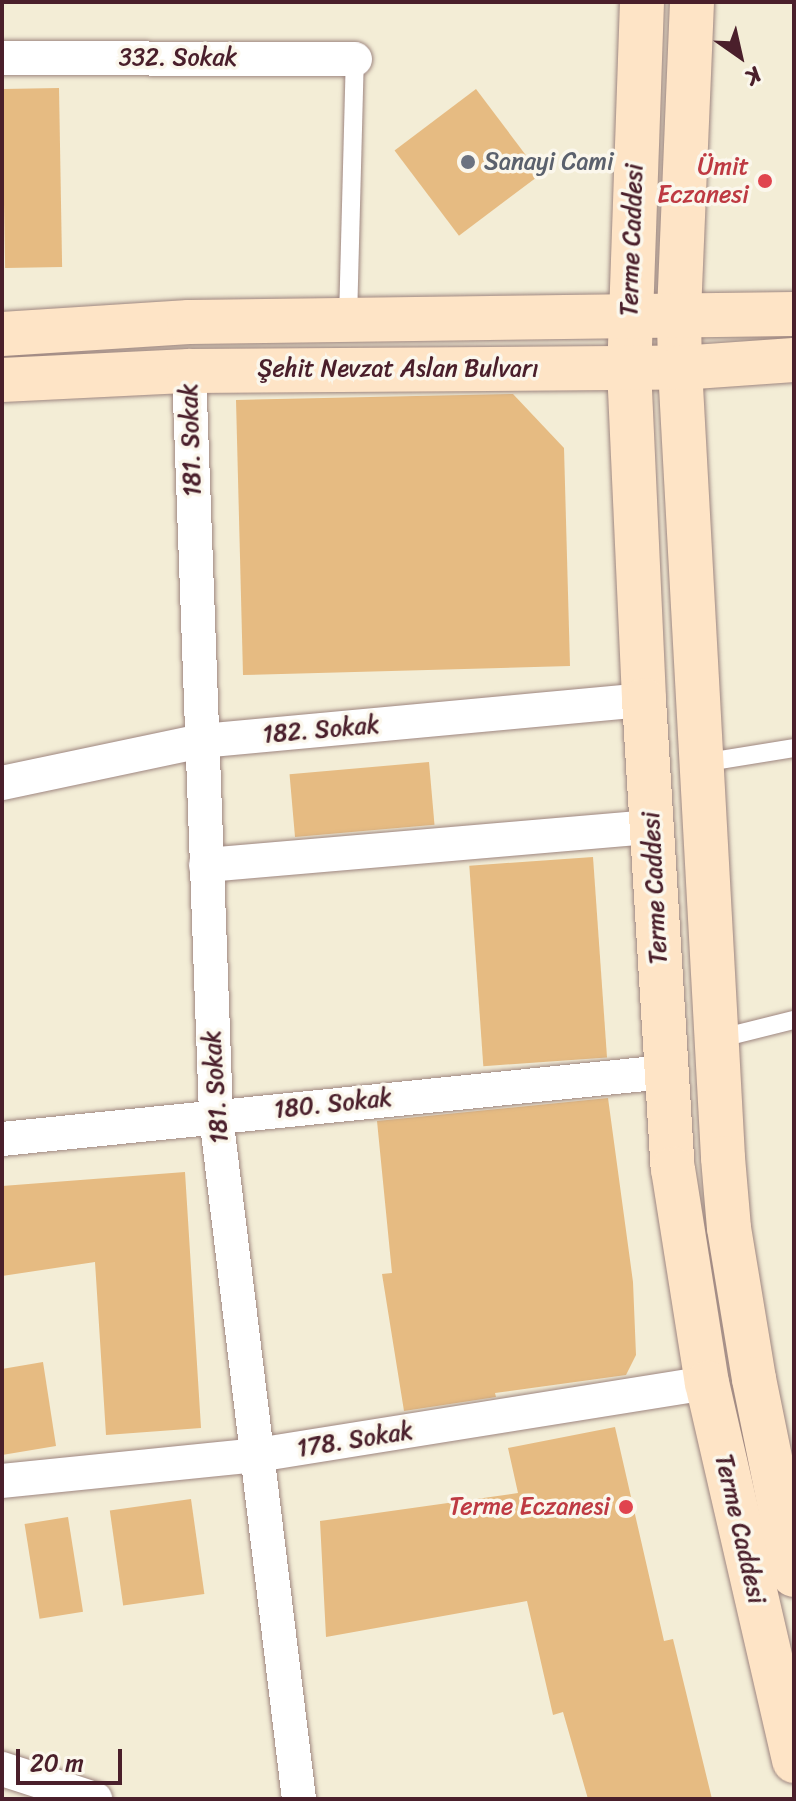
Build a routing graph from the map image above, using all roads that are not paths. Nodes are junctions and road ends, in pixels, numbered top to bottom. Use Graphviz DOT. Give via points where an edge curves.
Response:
graph roads {
  1 [pos="642,2"];
  2 [pos="692,2"];
  3 [pos="2,58"];
  4 [pos="355,59"];
  5 [pos="794,314"];
  6 [pos="629,317"];
  7 [pos="679,318"];
  8 [pos="348,320"];
  9 [pos="2,334"];
  10 [pos="794,360"];
  11 [pos="629,368"];
  12 [pos="680,368"];
  13 [pos="189,371"];
  14 [pos="2,380"];
  15 [pos="644,700"];
  16 [pos="201,741"];
  17 [pos="794,748"];
  18 [pos="702,763"];
  19 [pos="2,783"];
  20 [pos="651,827"];
  21 [pos="206,865"];
  22 [pos="794,1020"];
  23 [pos="717,1039"];
  24 [pos="665,1072"];
  25 [pos="216,1116"];
  26 [pos="2,1139"];
  27 [pos="707,1383"];
  28 [pos="257,1455"];
  29 [pos="2,1481"];
  30 [pos="794,1575"];
  31 [pos="794,1761"];
  32 [pos="2,1769"];
  33 [pos="95,1799"];
  34 [pos="299,1799"];
  1 -- 6 [label="main road, Terme Caddesi"];
  2 -- 7 [label="main road, Terme Caddesi"];
  3 -- 4 [label="street, 332. Sokak"];
  4 -- 8 [label="lane"];
  5 -- 7 [label="main road, Şehit Nevzat Aslan Bulvarı"];
  6 -- 7 [label="main road, Şehit Nevzat Aslan Bulvarı"];
  6 -- 8 [label="main road, Şehit Nevzat Aslan Bulvarı"];
  6 -- 11 [label="main road, Terme Caddesi"];
  7 -- 12 [label="main road, Terme Caddesi"];
  8 -- 9 [label="main road, Şehit Nevzat Aslan Bulvarı" via="189,322"];
  10 -- 12 [label="main road, Şehit Nevzat Aslan Bulvarı"];
  11 -- 12 [label="main road, Şehit Nevzat Aslan Bulvarı"];
  11 -- 13 [label="main road, Şehit Nevzat Aslan Bulvarı"];
  11 -- 15 [label="main road, Terme Caddesi"];
  12 -- 18 [label="main road, Terme Caddesi"];
  13 -- 14 [label="main road, Şehit Nevzat Aslan Bulvarı"];
  13 -- 16 [label="street, 181. Sokak"];
  15 -- 16 [label="street, 182. Sokak"];
  15 -- 20 [label="main road, Terme Caddesi"];
  16 -- 19 [label="street, 182. Sokak"];
  16 -- 21 [label="street, 181. Sokak"];
  17 -- 18 [label="lane"];
  18 -- 23 [label="main road, Terme Caddesi"];
  20 -- 21 [label="street"];
  20 -- 24 [label="main road, Terme Caddesi"];
  21 -- 25 [label="street, 181. Sokak"];
  22 -- 23 [label="lane"];
  23 -- 30 [label="main road, Terme Caddesi" via="729,1228"];
  24 -- 25 [label="street, 180. Sokak"];
  24 -- 27 [label="main road, Terme Caddesi" via="681,1228"];
  25 -- 26 [label="street, 180. Sokak"];
  25 -- 28 [label="street, 181. Sokak"];
  27 -- 28 [label="street, 178. Sokak"];
  27 -- 31 [label="main road, Terme Caddesi"];
  28 -- 29 [label="street, 178. Sokak"];
  28 -- 34 [label="street, 181. Sokak"];
  32 -- 33 [label="street"];
}
